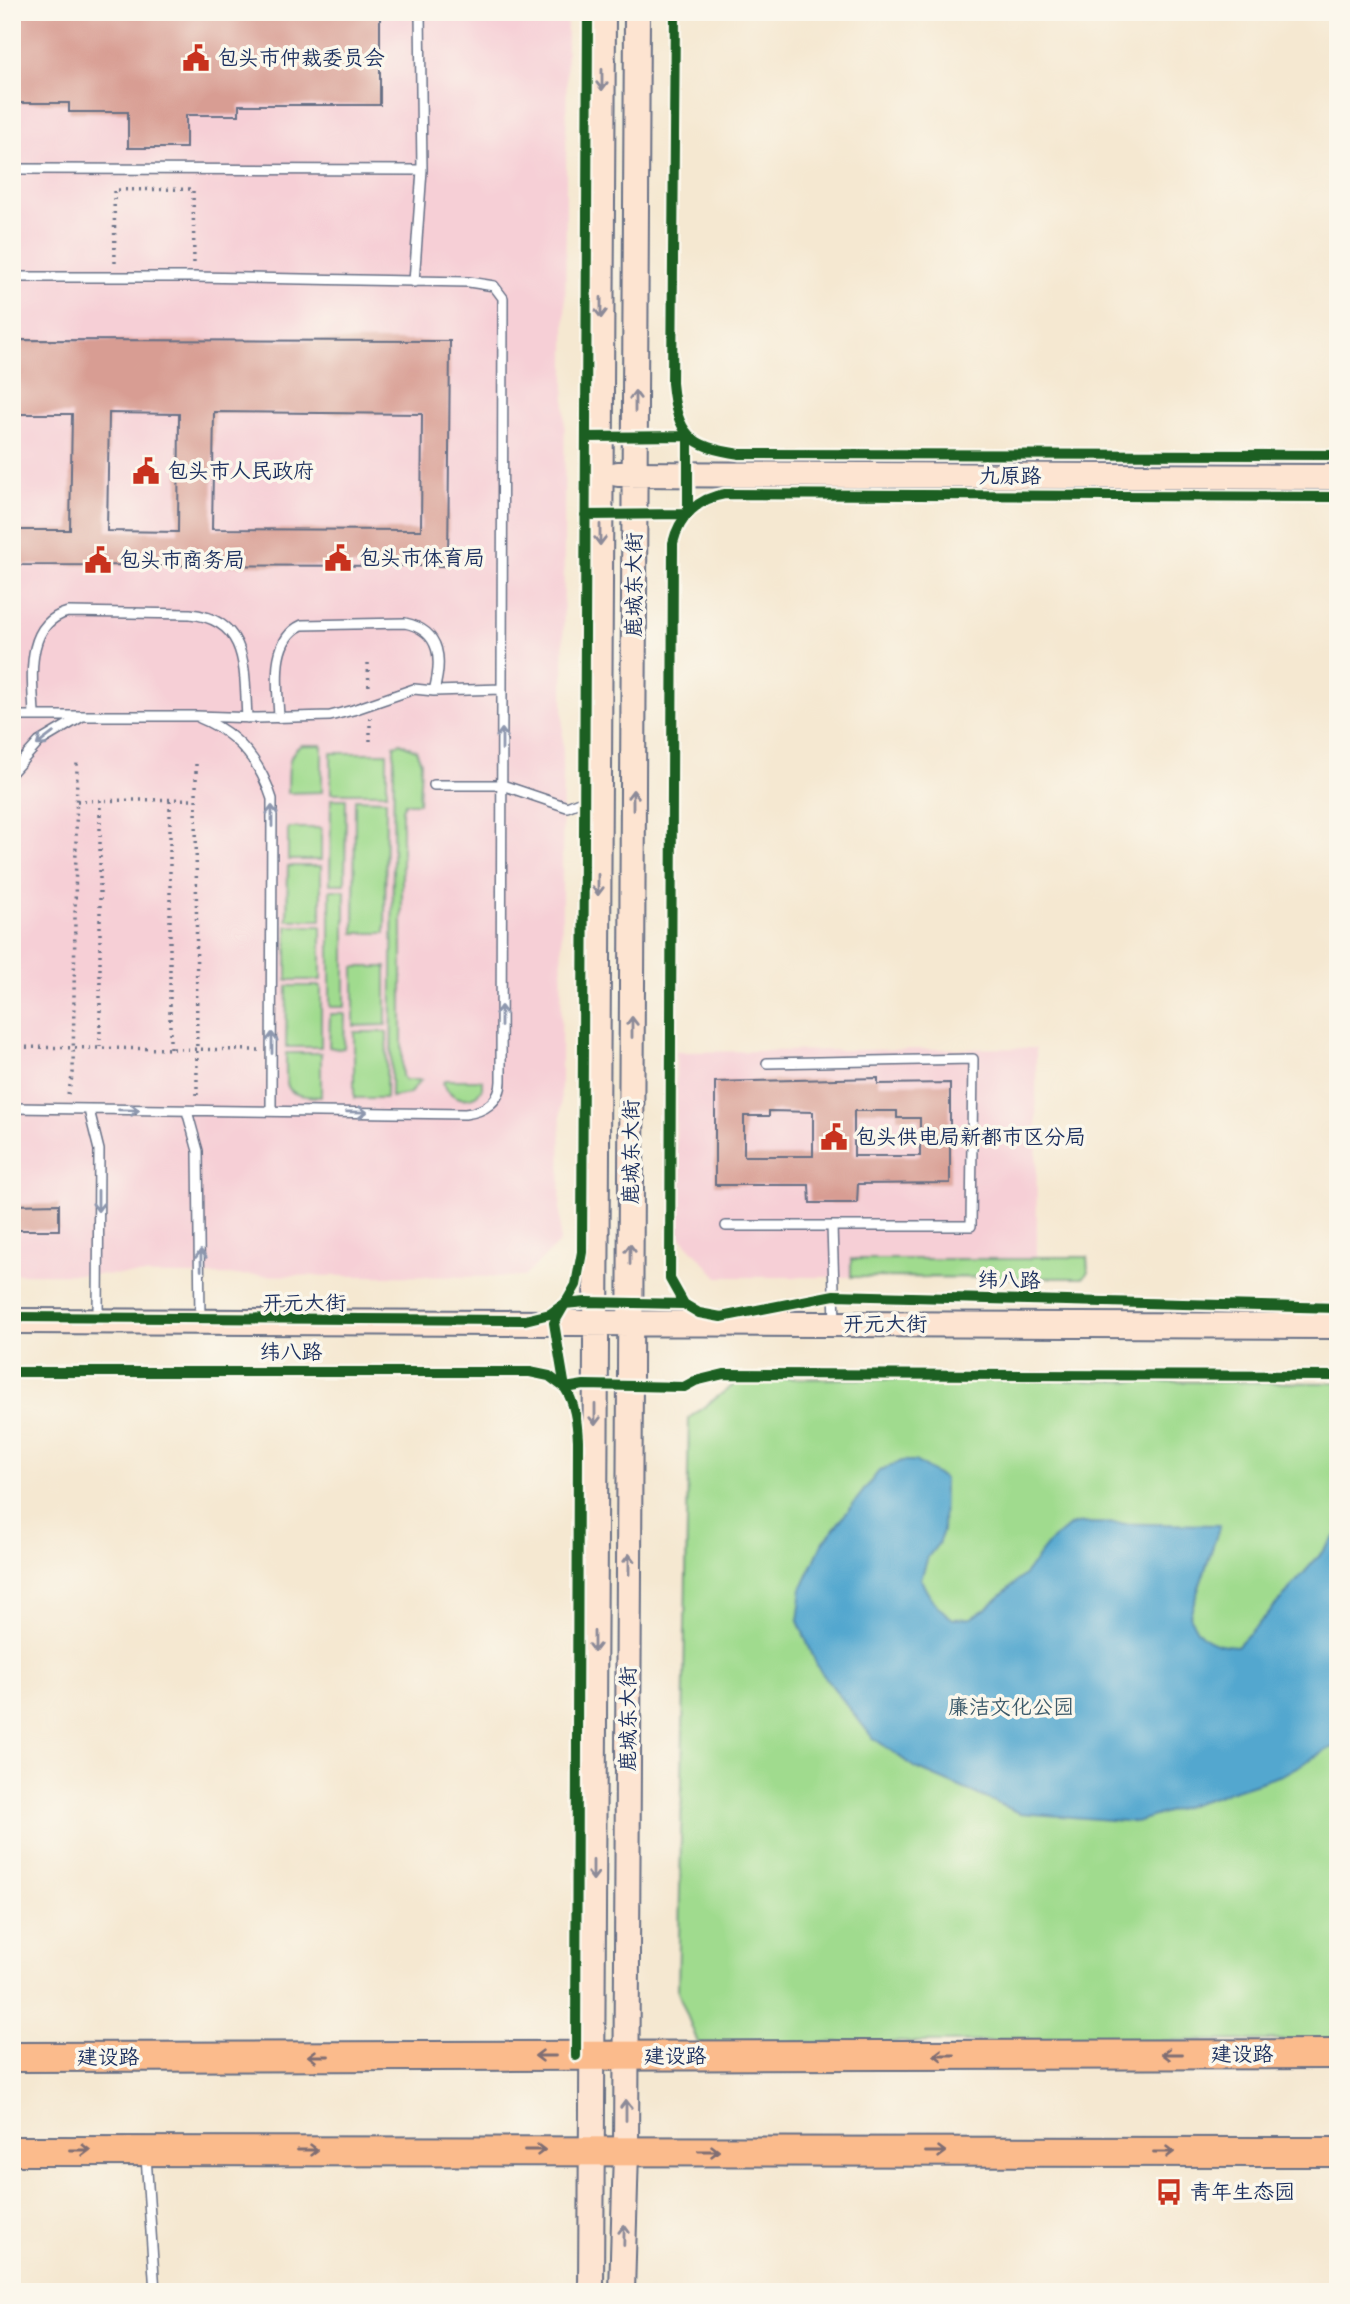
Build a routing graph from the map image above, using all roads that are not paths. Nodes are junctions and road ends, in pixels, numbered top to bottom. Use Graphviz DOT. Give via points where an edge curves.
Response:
graph roads {
  1 [pos="420,12"];
  2 [pos="603,12"];
  3 [pos="637,12"];
  4 [pos="12,170"];
  5 [pos="422,170"];
  6 [pos="12,278"];
  7 [pos="414,282"];
  8 [pos="600,473"];
  9 [pos="635,474"];
  10 [pos="1338,477"];
  11 [pos="502,689"];
  12 [pos="434,691"];
  13 [pos="34,715"];
  14 [pos="86,715"];
  15 [pos="12,716"];
  16 [pos="196,716"];
  17 [pos="247,718"];
  18 [pos="279,718"];
  19 [pos="12,772"];
  20 [pos="434,785"];
  21 [pos="502,785"];
  22 [pos="598,790"];
  23 [pos="767,1063"];
  24 [pos="12,1108"];
  25 [pos="89,1110"];
  26 [pos="187,1111"];
  27 [pos="271,1111"];
  28 [pos="726,1226"];
  29 [pos="832,1226"];
  30 [pos="12,1321"];
  31 [pos="86,1321"];
  32 [pos="192,1321"];
  33 [pos="596,1322"];
  34 [pos="630,1323"];
  35 [pos="835,1323"];
  36 [pos="1338,1326"];
  37 [pos="1338,2054"];
  38 [pos="592,2055"];
  39 [pos="626,2056"];
  40 [pos="12,2057"];
  41 [pos="146,2150"];
  42 [pos="591,2150"];
  43 [pos="12,2151"];
  44 [pos="626,2151"];
  45 [pos="1338,2152"];
  46 [pos="155,2292"];
  47 [pos="591,2292"];
  48 [pos="622,2292"];
  1 -- 5 [label="lane"];
  2 -- 8 [label="main road, 鹿城东大街, one-way"];
  9 -- 3 [label="main road, 鹿城东大街, one-way"];
  4 -- 5 [label="lane"];
  5 -- 7 [label="lane"];
  6 -- 7 [label="lane"];
  7 -- 11 [label="lane" via="489,284 503,299"];
  8 -- 9 [label="main road, 九原路"];
  8 -- 22 [label="main road, 鹿城东大街, one-way"];
  9 -- 10 [label="main road, 九原路"];
  34 -- 9 [label="main road, 鹿城东大街, one-way"];
  11 -- 12 [label="lane"];
  21 -- 11 [label="lane, one-way"];
  12 -- 18 [label="lane" via="414,689 330,716"];
  12 -- 18 [label="lane" via="438,651 430,637 415,626 302,625 289,633 280,652"];
  13 -- 14 [label="lane"];
  13 -- 15 [label="lane"];
  13 -- 17 [label="lane" via="35,649 45,627 68,612 207,615 220,622 242,652"];
  14 -- 16 [label="lane"];
  14 -- 19 [label="lane, one-way" via="39,742"];
  16 -- 17 [label="lane"];
  27 -- 16 [label="lane, one-way" via="272,799 244,745"];
  17 -- 18 [label="lane"];
  20 -- 21 [label="lane"];
  21 -- 22 [label="lane" via="567,807"];
  27 -- 21 [label="lane, one-way" via="465,1114 481,1111 495,1100 501,1088"];
  22 -- 33 [label="main road, 鹿城东大街, one-way"];
  23 -- 29 [label="lane" via="973,1059 971,1226"];
  24 -- 25 [label="lane"];
  25 -- 26 [label="lane, one-way"];
  25 -- 31 [label="lane, one-way" via="99,1150 98,1318"];
  26 -- 27 [label="lane"];
  32 -- 26 [label="lane, one-way" via="202,1318 198,1151"];
  28 -- 29 [label="lane"];
  29 -- 35 [label="lane"];
  30 -- 31 [label="main road, 开元大街"];
  31 -- 32 [label="main road, 开元大街"];
  32 -- 33 [label="main road, 开元大街"];
  33 -- 34 [label="main road, 开元大街"];
  33 -- 38 [label="main road, 鹿城东大街, one-way"];
  34 -- 35 [label="main road, 开元大街"];
  39 -- 34 [label="main road, 鹿城东大街, one-way"];
  35 -- 36 [label="main road, 开元大街"];
  37 -- 39 [label="main road, 建设路, one-way"];
  38 -- 39 [label="main road, 建设路"];
  38 -- 40 [label="main road, 建设路, one-way"];
  38 -- 42 [label="main road, 鹿城东大街"];
  44 -- 39 [label="main road, 鹿城东大街, one-way"];
  41 -- 42 [label="main road, one-way"];
  43 -- 41 [label="main road, one-way"];
  41 -- 46 [label="lane"];
  42 -- 44 [label="main road"];
  42 -- 47 [label="main road, 鹿城东大街"];
  44 -- 45 [label="main road, one-way"];
  48 -- 44 [label="main road, 鹿城东大街, one-way"];
}
